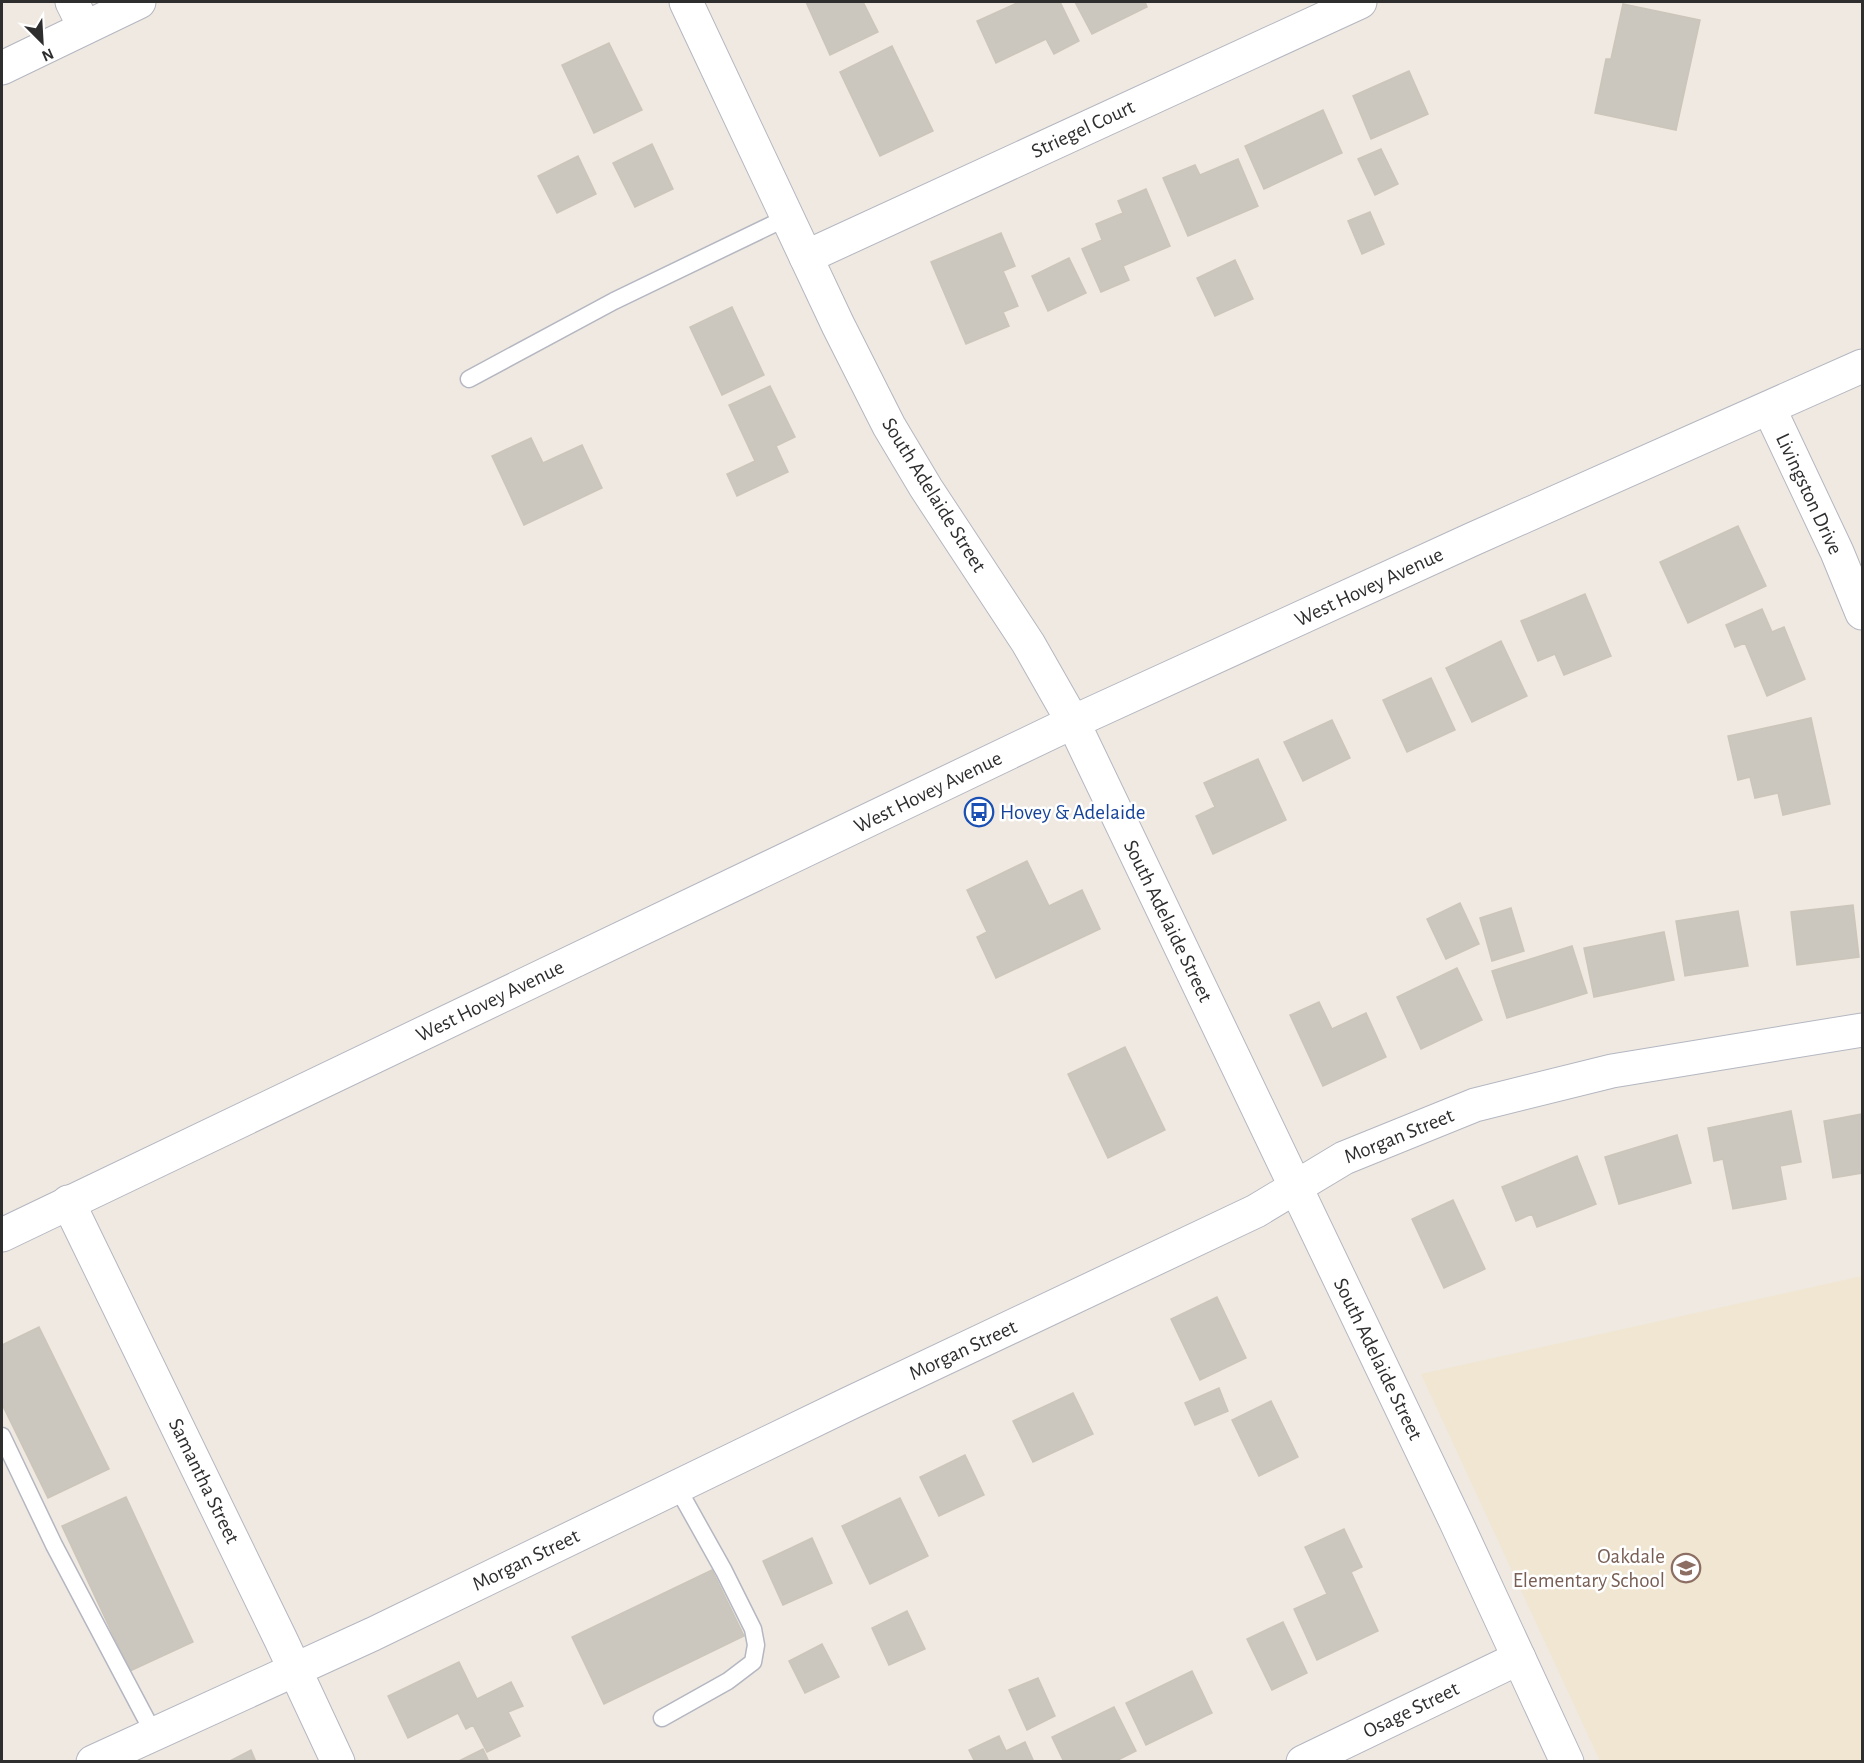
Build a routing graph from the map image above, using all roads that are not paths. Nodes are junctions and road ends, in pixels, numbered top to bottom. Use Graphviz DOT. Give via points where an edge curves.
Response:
graph roads {
  1 [pos="139,2"];
  2 [pos="686,2"];
  3 [pos="1360,2"];
  4 [pos="79,15"];
  5 [pos="2,68"];
  6 [pos="788,218"];
  7 [pos="806,257"];
  8 [pos="1863,366"];
  9 [pos="469,379"];
  10 [pos="1769,408"];
  11 [pos="1863,613"];
  12 [pos="1073,722"];
  13 [pos="1863,1030"];
  14 [pos="1296,1187"];
  15 [pos="68,1202"];
  16 [pos="2,1235"];
  17 [pos="2,1436"];
  18 [pos="677,1487"];
  19 [pos="1519,1658"];
  20 [pos="296,1670"];
  21 [pos="662,1718"];
  22 [pos="154,1734"];
  23 [pos="93,1761"];
  24 [pos="338,1761"];
  25 [pos="1303,1761"];
  26 [pos="1567,1761"];
  1 -- 4 [label="street"];
  2 -- 6 [label="street, South Adelaide Street"];
  3 -- 7 [label="street, Striegel Court"];
  4 -- 5 [label="street"];
  6 -- 7 [label="street, South Adelaide Street"];
  6 -- 9 [label="lane" via="614,301"];
  7 -- 12 [label="street, South Adelaide Street" via="889,426 1028,643"];
  8 -- 10 [label="street, West Hovey Avenue"];
  10 -- 11 [label="street, Livingston Drive"];
  10 -- 12 [label="street, West Hovey Avenue"];
  12 -- 14 [label="street, South Adelaide Street"];
  12 -- 15 [label="street, West Hovey Avenue"];
  13 -- 14 [label="street, Morgan Street" via="1612,1071 1475,1106 1344,1158"];
  14 -- 18 [label="street, Morgan Street" via="1256,1211"];
  14 -- 19 [label="street, South Adelaide Street"];
  15 -- 16 [label="street, West Hovey Avenue"];
  15 -- 20 [label="street, Samantha Street"];
  17 -- 22 [label="lane" via="59,1555"];
  18 -- 20 [label="street, Morgan Street"];
  18 -- 21 [label="lane" via="753,1629 756,1645 753,1662 728,1681"];
  19 -- 25 [label="street, Osage Street"];
  19 -- 26 [label="street, South Adelaide Street"];
  20 -- 22 [label="street, Morgan Street"];
  20 -- 24 [label="street, Samantha Street"];
  22 -- 23 [label="street, Morgan Street"];
}
